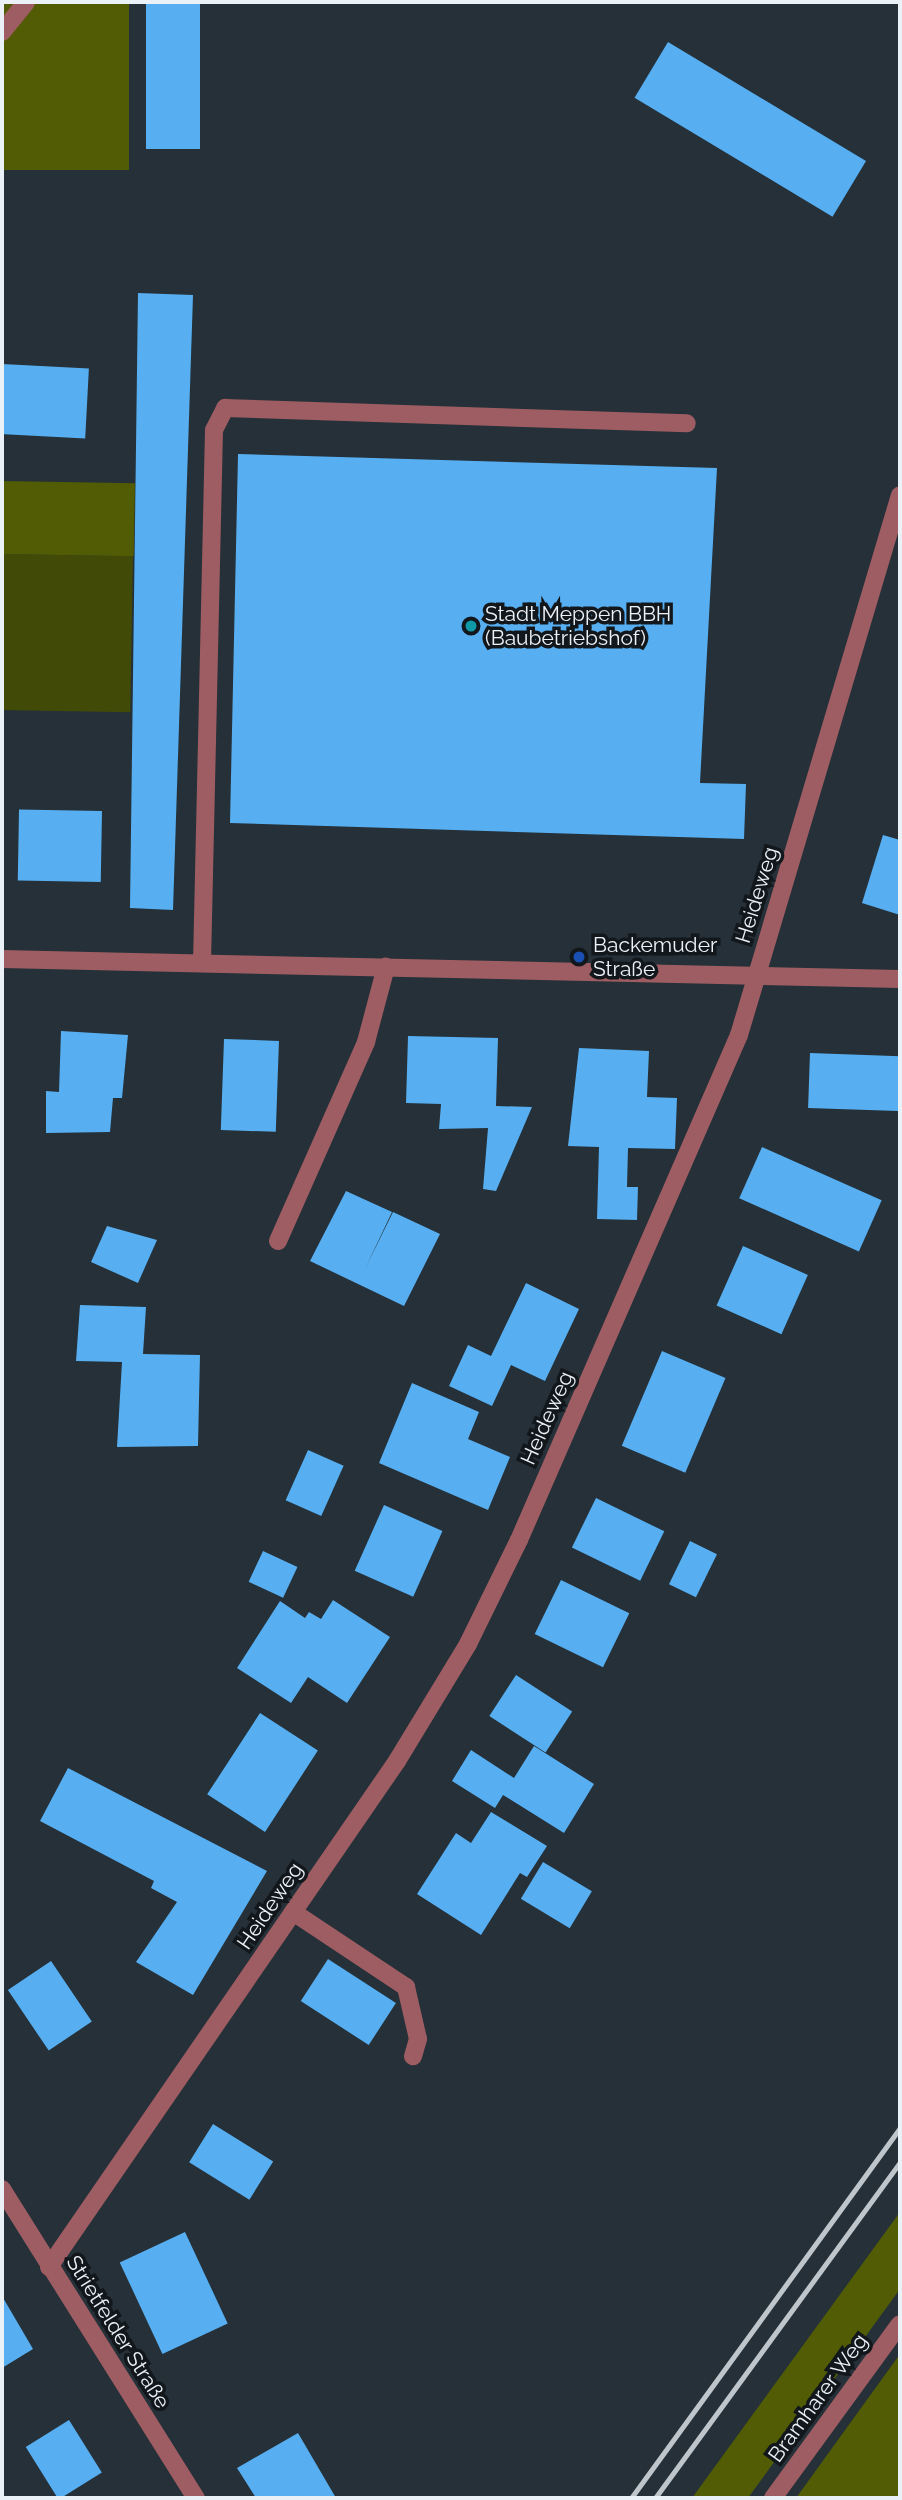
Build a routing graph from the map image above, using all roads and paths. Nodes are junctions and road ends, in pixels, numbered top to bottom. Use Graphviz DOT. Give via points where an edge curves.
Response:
graph roads {
  1 [pos="26,2"];
  2 [pos="2,32"];
  3 [pos="687,423"];
  4 [pos="900,495"];
  5 [pos="2,959"];
  6 [pos="202,963"];
  7 [pos="386,967"];
  8 [pos="757,975"];
  9 [pos="900,979"];
  10 [pos="278,1241"];
  11 [pos="293,1912"];
  12 [pos="413,2056"];
  13 [pos="2,2189"];
  14 [pos="49,2267"];
  15 [pos="900,2324"];
  16 [pos="196,2498"];
  17 [pos="773,2498"];
  1 -- 2 [label="street"];
  3 -- 6 [label="street" via="225,408 214,430"];
  4 -- 8 [label="street, Heideweg"];
  5 -- 6 [label="street"];
  6 -- 7 [label="street"];
  7 -- 8 [label="street"];
  7 -- 10 [label="street" via="366,1042"];
  8 -- 9 [label="street"];
  8 -- 11 [label="street, Heideweg" via="733,1048 468,1644"];
  11 -- 12 [label="street" via="406,1987 418,2039"];
  11 -- 14 [label="street, Heideweg"];
  13 -- 14 [label="street, Strietfelder Straße"];
  14 -- 16 [label="street, Strietfelder Straße"];
  15 -- 17 [label="street, Bramharer Weg"];
}
